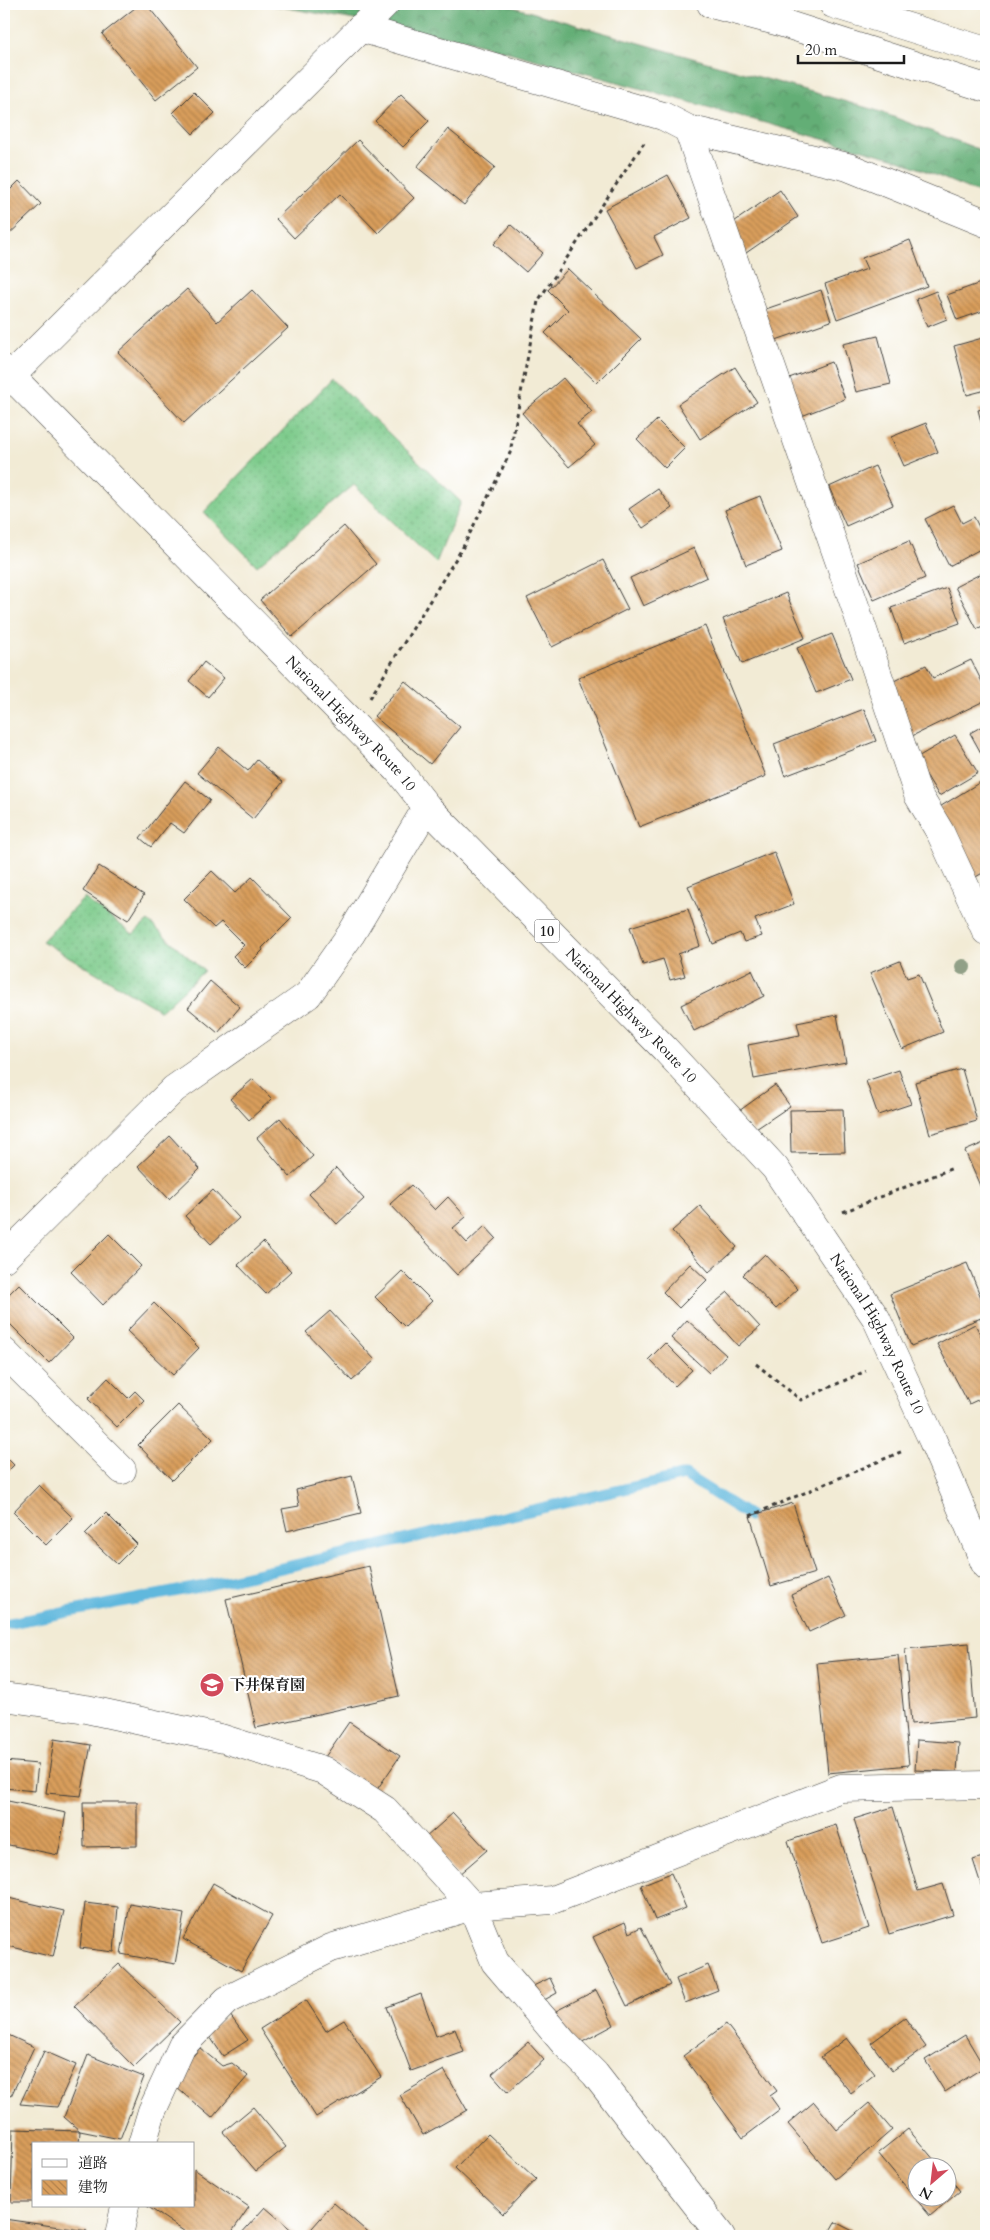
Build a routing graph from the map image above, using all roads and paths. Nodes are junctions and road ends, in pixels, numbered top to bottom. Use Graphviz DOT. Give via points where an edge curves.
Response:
graph roads {
  1 [pos="385,4"];
  2 [pos="711,4"];
  3 [pos="833,4"];
  4 [pos="360,28"];
  5 [pos="986,51"];
  6 [pos="986,88"];
  7 [pos="663,116"];
  8 [pos="688,129"];
  9 [pos="986,223"];
  10 [pos="6,377"];
  11 [pos="354,725"];
  12 [pos="427,807"];
  13 [pos="986,931"];
  14 [pos="953,1168"];
  15 [pos="813,1224"];
  16 [pos="4,1258"];
  17 [pos="4,1352"];
  18 [pos="894,1359"];
  19 [pos="756,1364"];
  20 [pos="932,1439"];
  21 [pos="122,1470"];
  22 [pos="750,1516"];
  23 [pos="986,1566"];
  24 [pos="7,1692"];
  25 [pos="986,1785"];
  26 [pos="472,1906"];
  27 [pos="143,2142"];
  28 [pos="125,2208"];
  29 [pos="119,2236"];
  30 [pos="721,2236"];
  1 -- 4 [label="main road"];
  2 -- 6 [label="main road" via="776,21"];
  3 -- 5 [label="main road"];
  4 -- 7 [label="main road"];
  4 -- 10 [label="main road"];
  7 -- 8 [label="main road"];
  7 -- 11 [label="path" via="538,301 510,453 463,547"];
  8 -- 9 [label="main road" via="848,167"];
  8 -- 13 [label="main road" via="918,795 940,832"];
  10 -- 11 [label="main road, National Highway Route 10 / 10"];
  11 -- 12 [label="main road, National Highway Route 10 / 10" via="398,770"];
  12 -- 15 [label="main road, National Highway Route 10 / 10" via="665,1049 776,1168"];
  12 -- 16 [label="main road" via="351,934 308,995 174,1089"];
  14 -- 15 [label="path"];
  15 -- 18 [label="main road, National Highway Route 10 / 10" via="876,1318"];
  17 -- 21 [label="main road"];
  18 -- 19 [label="path" via="801,1400"];
  18 -- 20 [label="main road, National Highway Route 10 / 10"];
  20 -- 22 [label="path"];
  20 -- 23 [label="main road, National Highway Route 10 / 10"];
  24 -- 26 [label="main road" via="224,1739 323,1770 385,1810"];
  25 -- 26 [label="main road" via="841,1788 552,1900"];
  26 -- 27 [label="main road" via="331,1948 227,2000 182,2046 152,2111"];
  26 -- 30 [label="main road" via="495,1962 595,2074"];
  28 -- 29 [label="main road"];
}
